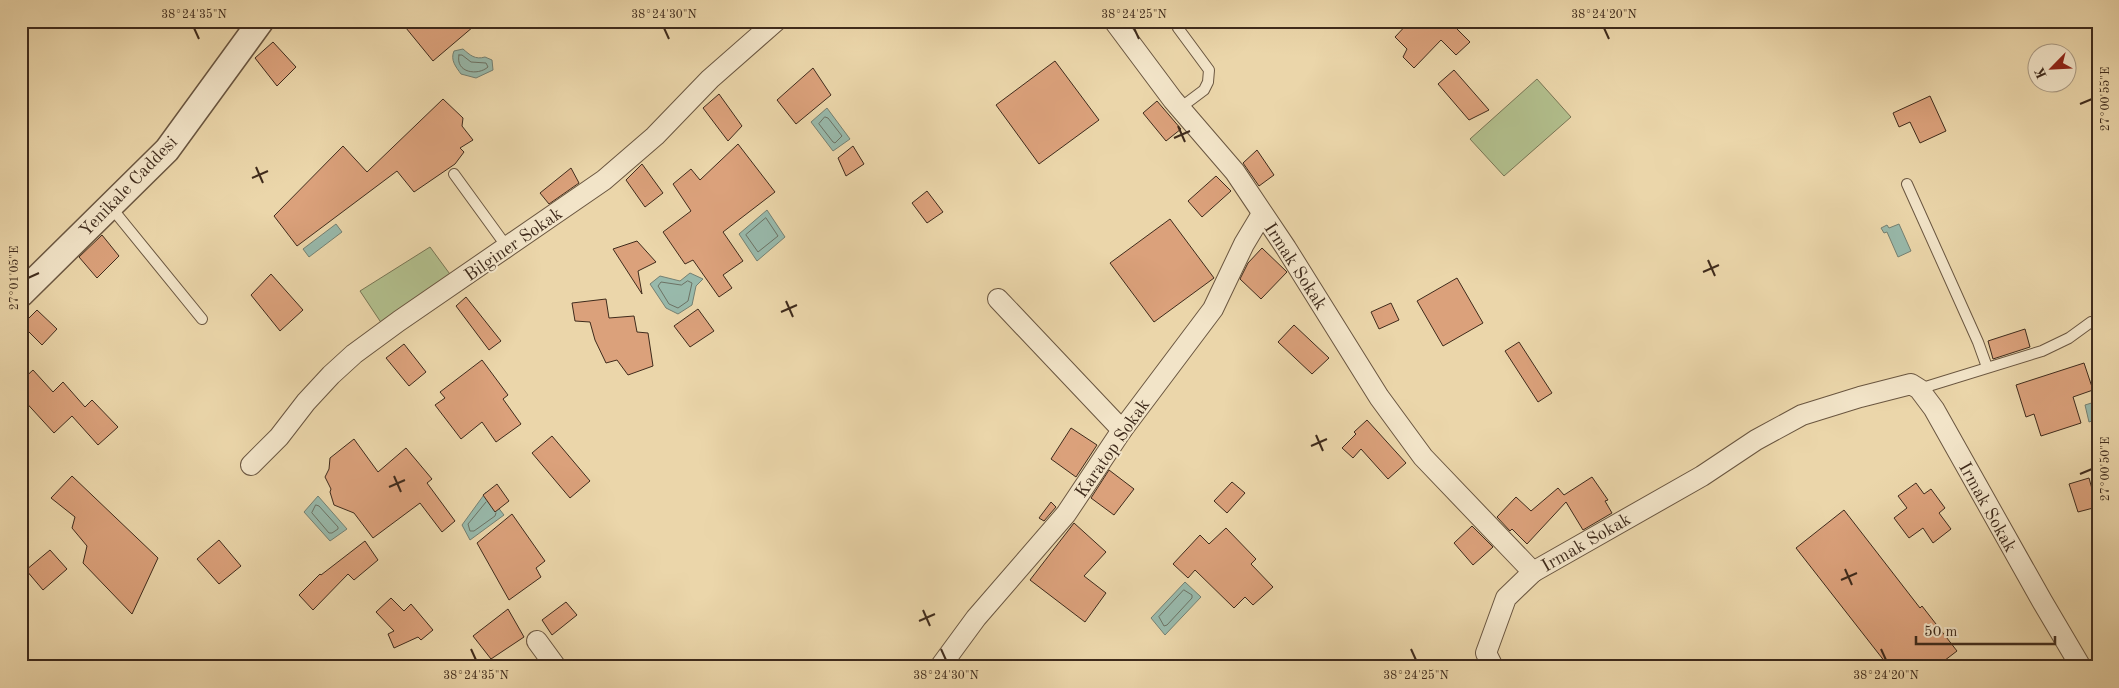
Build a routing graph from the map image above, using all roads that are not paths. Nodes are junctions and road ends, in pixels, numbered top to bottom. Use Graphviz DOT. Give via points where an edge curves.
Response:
graph roads {
  1 [pos="261,21"];
  2 [pos="776,21"];
  3 [pos="1114,21"];
  4 [pos="1179,21"];
  5 [pos="1180,108"];
  6 [pos="454,174"];
  7 [pos="1907,184"];
  8 [pos="110,206"];
  9 [pos="1262,214"];
  10 [pos="506,247"];
  11 [pos="21,294"];
  12 [pos="998,299"];
  13 [pos="202,319"];
  14 [pos="2091,322"];
  15 [pos="1987,368"];
  16 [pos="1919,389"];
  17 [pos="1122,430"];
  18 [pos="251,465"];
  19 [pos="1533,572"];
  20 [pos="537,641"];
  21 [pos="556,667"];
  22 [pos="940,667"];
  23 [pos="1493,667"];
  24 [pos="2081,667"];
  1 -- 8 [label="street, Yenikale Caddesi" via="167,150"];
  2 -- 10 [label="street, Bilginer Sokak" via="604,180"];
  3 -- 5 [label="street, Irmak Sokak"];
  4 -- 5 [label="lane" via="1178,28 1209,70 1204,90"];
  5 -- 9 [label="street, Irmak Sokak" via="1234,172"];
  6 -- 10 [label="lane"];
  7 -- 15 [label="lane"];
  8 -- 11 [label="street, Yenikale Caddesi"];
  8 -- 13 [label="lane"];
  9 -- 17 [label="street, Karatop Sokak" via="1213,310"];
  9 -- 19 [label="street, Irmak Sokak" via="1379,398 1418,449"];
  10 -- 18 [label="street, Bilginer Sokak" via="354,354 331,375"];
  12 -- 17 [label="street"];
  14 -- 15 [label="lane" via="2042,351"];
  15 -- 16 [label="lane"];
  16 -- 19 [label="street, Irmak Sokak" via="1911,384 1897,386 1802,415"];
  16 -- 24 [label="street, Irmak Sokak"];
  17 -- 22 [label="street, Karatop Sokak" via="1066,514 976,618"];
  19 -- 23 [label="street" via="1506,598 1486,653"];
  20 -- 21 [label="street"];
}
